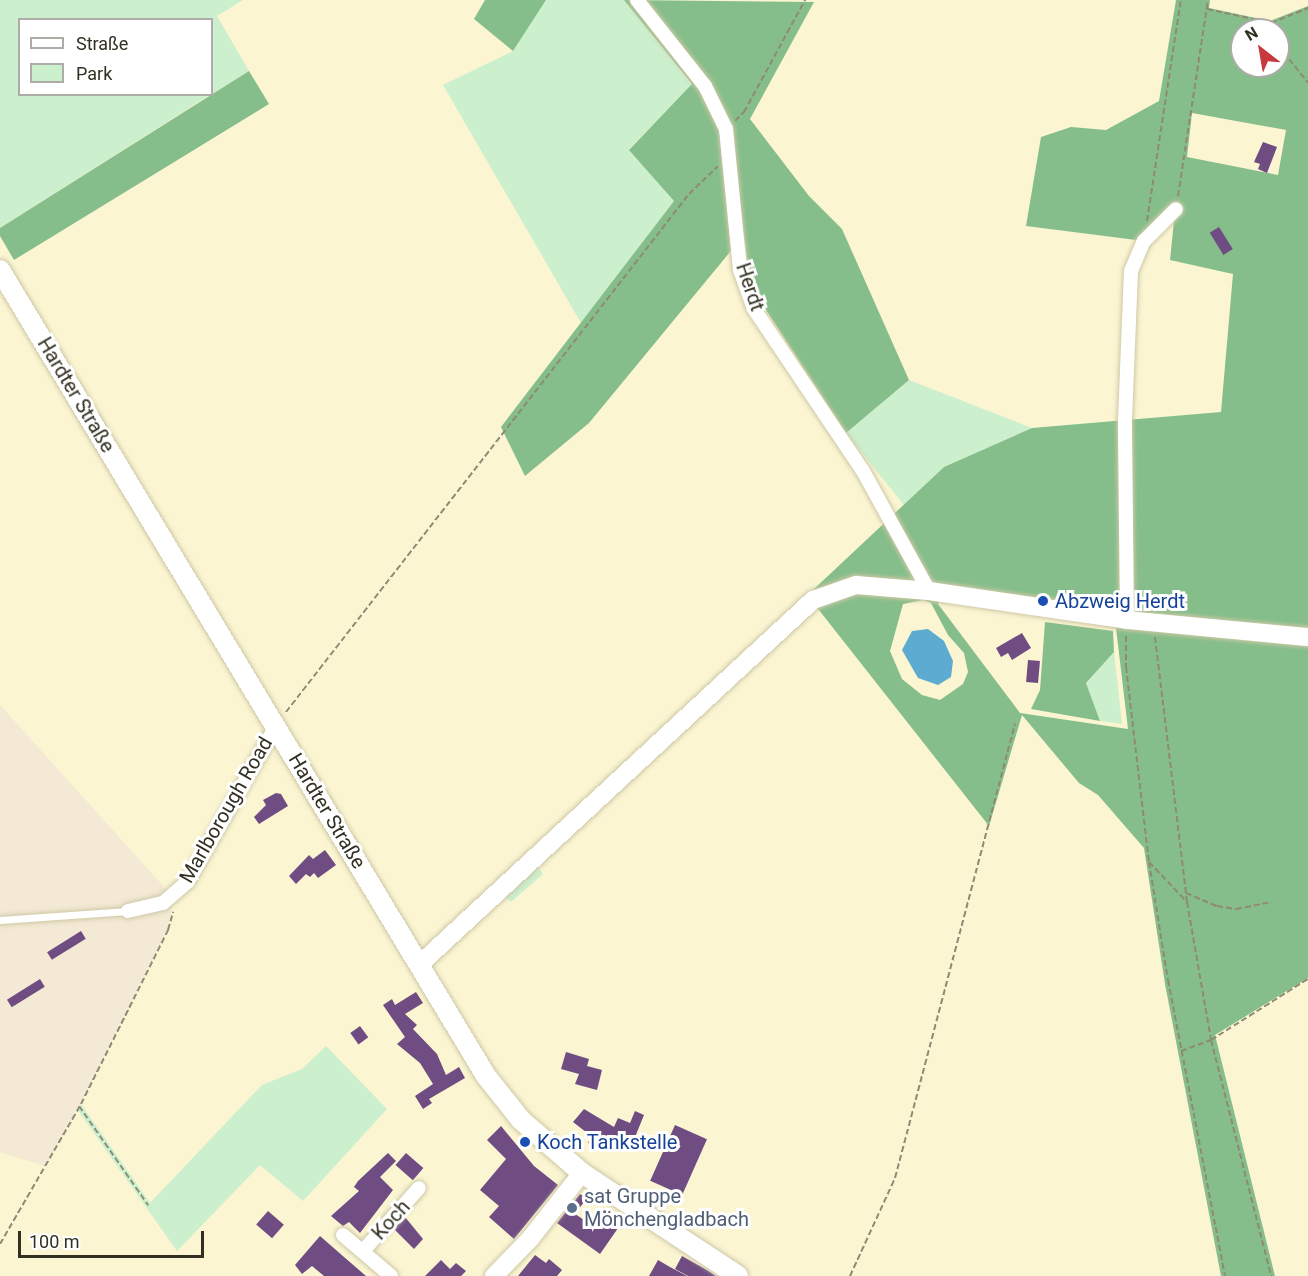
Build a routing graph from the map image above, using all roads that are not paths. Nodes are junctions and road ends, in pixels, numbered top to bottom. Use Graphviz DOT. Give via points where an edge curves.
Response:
graph roads {
  1 [pos="637,0"];
  2 [pos="1176,209"];
  3 [pos="0,270"];
  4 [pos="929,591"];
  5 [pos="1126,620"];
  6 [pos="1308,637"];
  7 [pos="276,726"];
  8 [pos="128,911"];
  9 [pos="0,920"];
  10 [pos="418,965"];
  11 [pos="582,1173"];
  12 [pos="419,1188"];
  13 [pos="343,1235"];
  14 [pos="363,1251"];
  15 [pos="391,1276"];
  16 [pos="494,1276"];
  17 [pos="738,1276"];
  1 -- 4 [label="street, Herdt" via="705,86 726,129 741,270 754,309 863,471"];
  2 -- 5 [label="street" via="1144,241 1131,271 1125,420"];
  3 -- 7 [label="main road, Hardter Straße"];
  4 -- 5 [label="street"];
  4 -- 10 [label="street" via="856,585 813,600"];
  5 -- 6 [label="street"];
  7 -- 8 [label="street, Marlborough Road" via="188,881 173,897"];
  7 -- 10 [label="main road, Hardter Straße"];
  8 -- 9 [label="lane, Marlborough Road"];
  10 -- 11 [label="main road, Hardter Straße" via="486,1076 521,1119"];
  11 -- 16 [label="street" via="530,1239"];
  11 -- 17 [label="main road, Hardter Straße"];
  12 -- 14 [label="street, Koch"];
  13 -- 14 [label="street, Koch"];
  14 -- 15 [label="street, Koch"];
}
